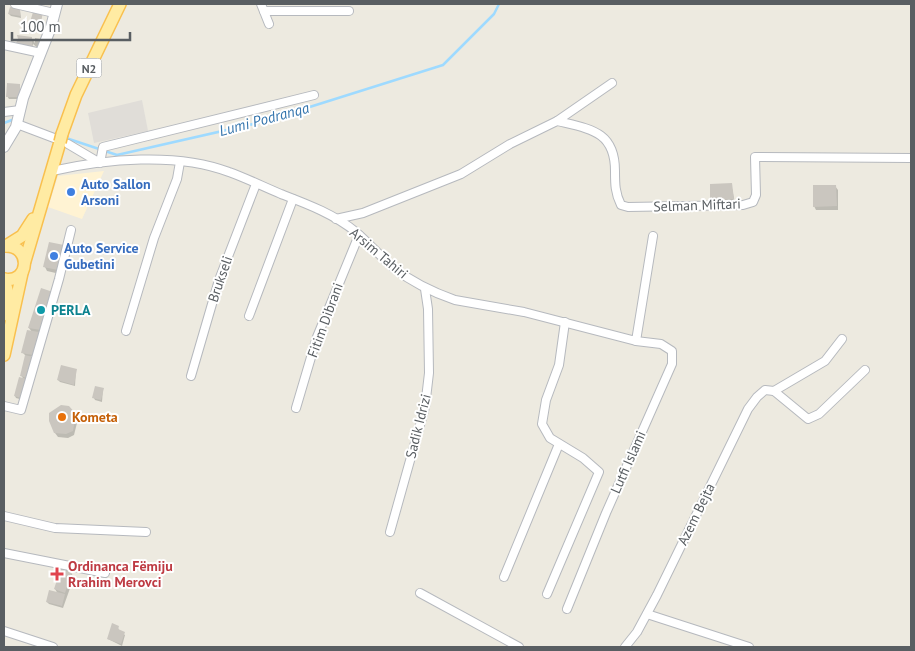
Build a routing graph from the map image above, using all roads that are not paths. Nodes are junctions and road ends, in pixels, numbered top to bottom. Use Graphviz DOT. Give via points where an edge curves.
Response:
graph roads {
  1 [pos="15,4"];
  2 [pos="120,4"];
  3 [pos="55,8"];
  4 [pos="263,8"];
  5 [pos="349,11"];
  6 [pos="270,24"];
  7 [pos="4,44"];
  8 [pos="41,53"];
  9 [pos="612,83"];
  10 [pos="314,95"];
  11 [pos="4,112"];
  12 [pos="18,119"];
  13 [pos="557,121"];
  14 [pos="61,140"];
  15 [pos="4,147"];
  16 [pos="911,158"];
  17 [pos="101,160"];
  18 [pos="180,162"];
  19 [pos="52,171"];
  20 [pos="256,184"];
  21 [pos="293,199"];
  22 [pos="336,219"];
  23 [pos="71,230"];
  24 [pos="359,235"];
  25 [pos="652,236"];
  26 [pos="5,247"];
  27 [pos="25,261"];
  28 [pos="22,273"];
  29 [pos="4,279"];
  30 [pos="425,288"];
  31 [pos="4,315"];
  32 [pos="249,316"];
  33 [pos="565,322"];
  34 [pos="126,331"];
  35 [pos="842,339"];
  36 [pos="636,341"];
  37 [pos="4,356"];
  38 [pos="865,370"];
  39 [pos="191,376"];
  40 [pos="774,391"];
  41 [pos="4,406"];
  42 [pos="296,408"];
  43 [pos="559,444"];
  44 [pos="4,516"];
  45 [pos="146,532"];
  46 [pos="390,532"];
  47 [pos="4,553"];
  48 [pos="105,573"];
  49 [pos="504,576"];
  50 [pos="420,593"];
  51 [pos="547,594"];
  52 [pos="567,609"];
  53 [pos="647,614"];
  54 [pos="4,631"];
  55 [pos="53,647"];
  56 [pos="519,647"];
  57 [pos="624,647"];
  58 [pos="749,647"];
  1 -- 3 [label="street"];
  2 -- 14 [label="main road, N2" via="80,87"];
  3 -- 8 [label="street"];
  4 -- 5 [label="street"];
  4 -- 6 [label="street"];
  7 -- 8 [label="street"];
  8 -- 12 [label="street"];
  9 -- 13 [label="street"];
  10 -- 17 [label="street" via="103,147"];
  11 -- 12 [label="street"];
  12 -- 14 [label="street"];
  12 -- 15 [label="street"];
  13 -- 16 [label="street, Selman Miftari" via="597,132 609,142 615,162 616,194 621,205 628,207 743,205 754,202 755,157"];
  13 -- 22 [label="street" via="510,144 461,174 363,213"];
  14 -- 17 [label="street"];
  14 -- 19 [label="main road, N2"];
  17 -- 18 [label="street, Arsim Tahiri"];
  17 -- 19 [label="street, Arsim Tahiri"];
  18 -- 20 [label="street, Arsim Tahiri" via="228,171"];
  18 -- 34 [label="street"];
  19 -- 26 [label="main road, N2" via="28,229 15,243"];
  19 -- 27 [label="main road, N2"];
  20 -- 21 [label="street, Arsim Tahiri"];
  20 -- 39 [label="street, Brukseli" via="219,280"];
  21 -- 22 [label="street, Arsim Tahiri"];
  21 -- 32 [label="street"];
  22 -- 24 [label="street, Arsim Tahiri"];
  23 -- 41 [label="street" via="60,279 21,410"];
  24 -- 30 [label="street, Arsim Tahiri" via="394,268"];
  24 -- 42 [label="street, Fitim Dibrani" via="317,337"];
  25 -- 36 [label="street"];
  26 -- 27 [label="main road, N2" via="17,248"];
  27 -- 28 [label="main road, N2"];
  28 -- 29 [label="main road" via="14,279"];
  28 -- 37 [label="main road, N2"];
  29 -- 31 [label="main road" via="8,293"];
  30 -- 33 [label="street, Arsim Tahiri" via="454,300"];
  30 -- 46 [label="street, Sadik Idrizi" via="430,373 425,407"];
  33 -- 36 [label="street, Arsim Tahiri"];
  33 -- 43 [label="street" via="559,364 546,400 542,424 550,438"];
  35 -- 40 [label="street, Azem Bejta" via="825,361"];
  36 -- 52 [label="street, Lutfi Islami" via="661,344 672,351 672,364"];
  38 -- 40 [label="street" via="819,414 808,420"];
  40 -- 53 [label="street, Azem Bejta" via="765,390 748,409"];
  43 -- 49 [label="street"];
  43 -- 51 [label="street" via="599,472"];
  44 -- 45 [label="street" via="55,528"];
  47 -- 48 [label="street"];
  50 -- 56 [label="street"];
  53 -- 57 [label="street, Azem Bejta"];
  53 -- 58 [label="street"];
  54 -- 55 [label="street"];
}
